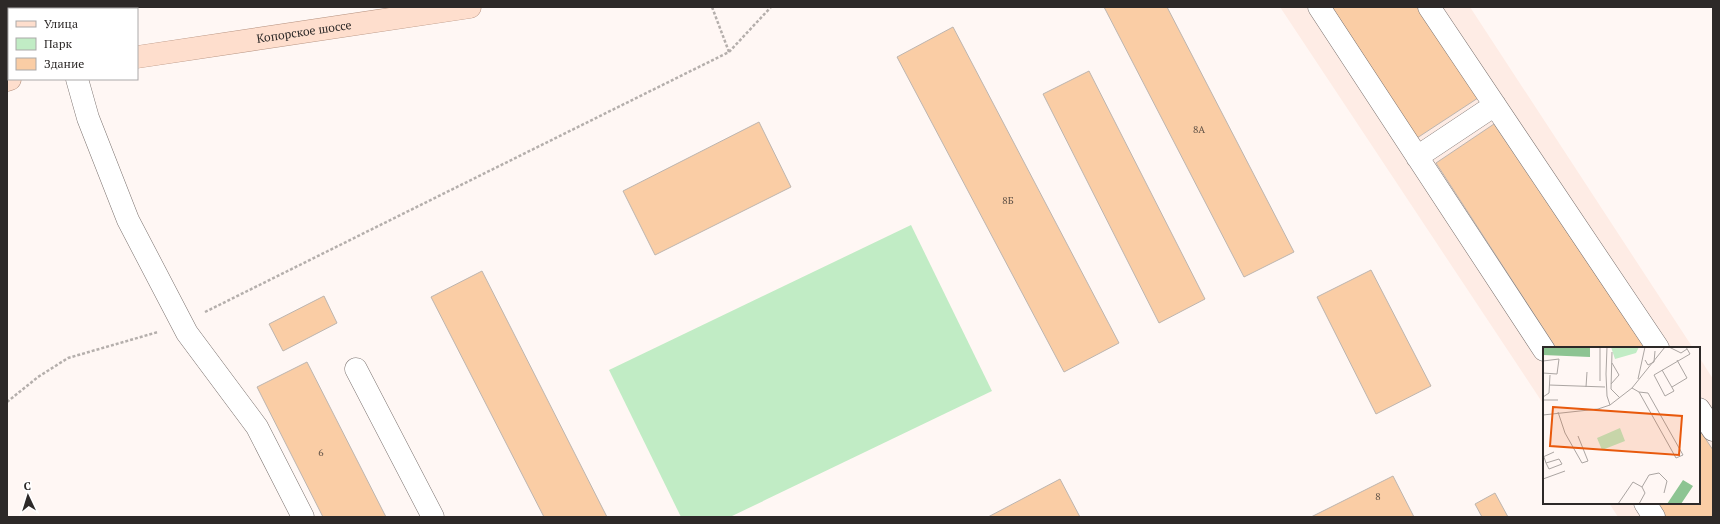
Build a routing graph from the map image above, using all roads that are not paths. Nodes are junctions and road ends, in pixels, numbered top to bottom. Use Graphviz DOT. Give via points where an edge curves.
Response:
graph roads {
  1 [pos="470,7"];
  2 [pos="1319,7"];
  3 [pos="1429,7"];
  4 [pos="138,57"];
  5 [pos="77,80"];
  6 [pos="1495,105"];
  7 [pos="1417,157"];
  8 [pos="1657,347"];
  9 [pos="1543,348"];
  10 [pos="356,369"];
  11 [pos="1700,410"];
  12 [pos="1713,430"];
  13 [pos="1646,504"];
  14 [pos="303,517"];
  15 [pos="432,517"];
  16 [pos="1654,517"];
  1 -- 4 [label="main road, Копорское шоссе"];
  2 -- 7 [label="lane"];
  3 -- 6 [label="lane"];
  5 -- 14 [label="lane" via="88,118 128,220 182,324 257,427"];
  6 -- 7 [label="lane"];
  6 -- 8 [label="lane"];
  7 -- 9 [label="lane"];
  10 -- 15 [label="lane"];
  11 -- 12 [label="lane"];
  13 -- 16 [label="lane"];
}
